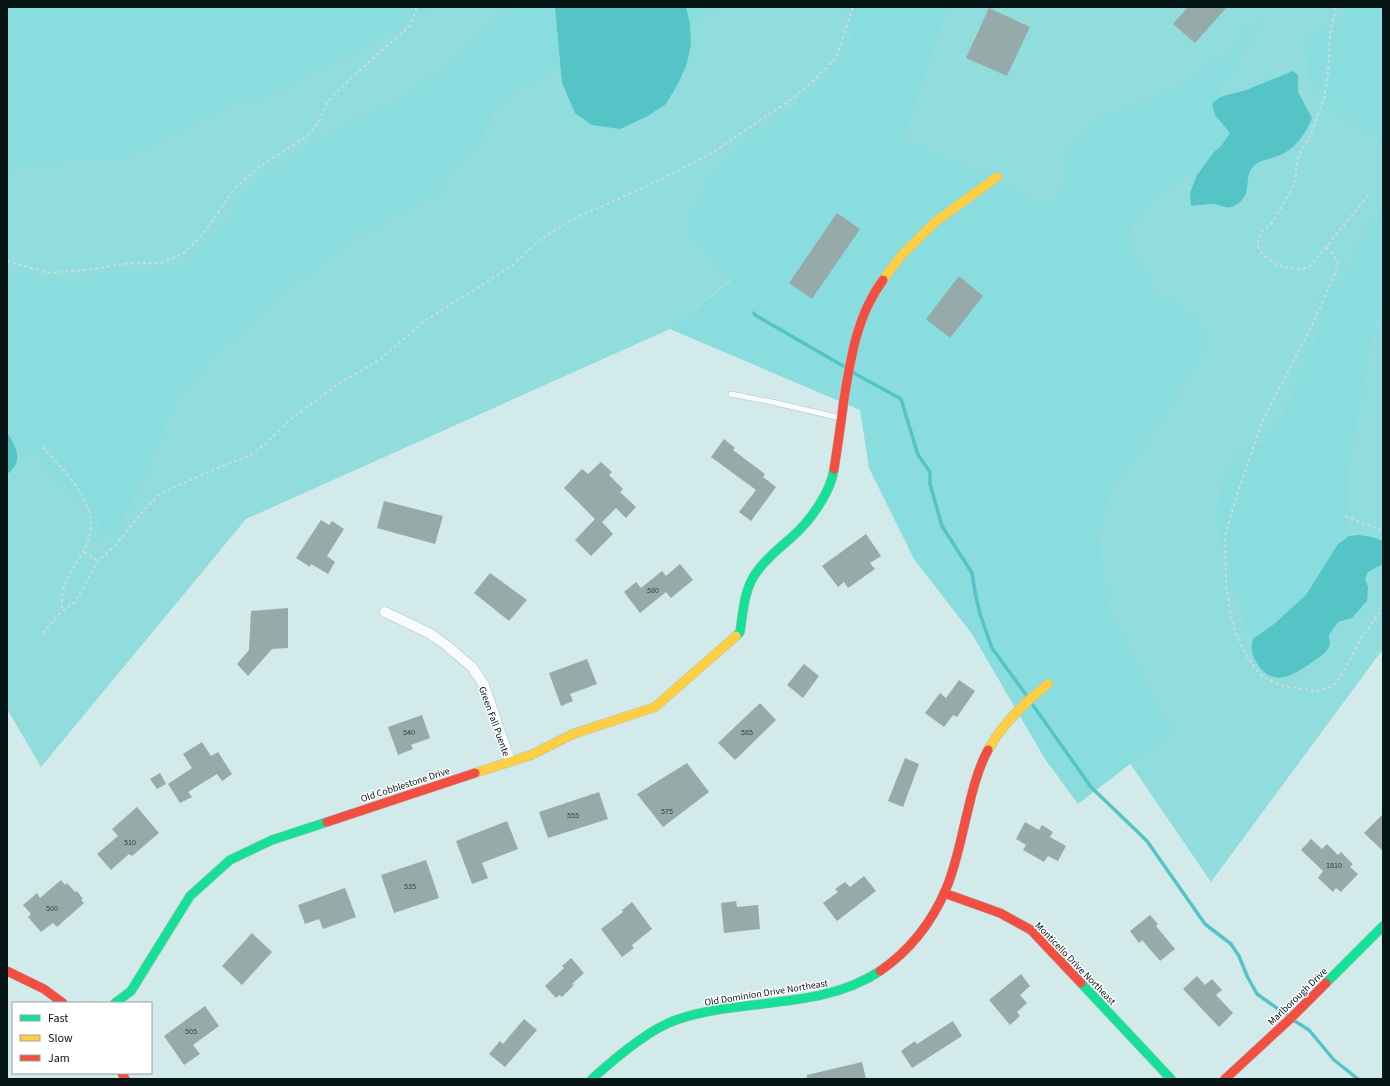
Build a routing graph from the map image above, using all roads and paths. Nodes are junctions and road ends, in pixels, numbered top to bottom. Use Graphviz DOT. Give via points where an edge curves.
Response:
graph roads {
  1 [pos="418,7"];
  2 [pos="853,7"];
  3 [pos="1336,7"];
  4 [pos="997,177"];
  5 [pos="1368,196"];
  6 [pos="1326,248"];
  7 [pos="7,261"];
  8 [pos="731,394"];
  9 [pos="842,418"];
  10 [pos="43,447"];
  11 [pos="1345,516"];
  12 [pos="1383,531"];
  13 [pos="84,552"];
  14 [pos="98,561"];
  15 [pos="1383,608"];
  16 [pos="62,611"];
  17 [pos="385,612"];
  18 [pos="43,633"];
  19 [pos="1048,684"];
  20 [pos="510,761"];
  21 [pos="944,893"];
  22 [pos="1383,926"];
  23 [pos="7,971"];
  24 [pos="62,1002"];
  25 [pos="116,1002"];
  26 [pos="592,1079"];
  27 [pos="1171,1079"];
  28 [pos="1225,1079"];
  1 -- 7 [label="path" via="410,26 353,76 328,102 319,122 307,136 259,167 235,188 204,233 183,254 161,263 130,263 49,273"];
  2 -- 14 [label="path" via="836,58 792,99 707,156 573,219 538,241 512,266 423,322 381,359 341,382 292,418 249,456 161,493 116,545"];
  3 -- 6 [label="path" via="1330,35 1324,99 1310,136 1299,155 1292,189 1271,224 1262,231 1258,239 1258,246 1266,258 1292,269 1301,270 1310,266"];
  4 -- 9 [label="street" via="935,222 900,257 875,291 859,326 851,354"];
  5 -- 6 [label="path"];
  6 -- 15 [label="path" via="1338,263 1335,273 1315,319 1263,420 1225,536 1229,606 1234,628 1243,649 1263,677 1283,686 1316,691 1329,688 1336,683 1361,638"];
  8 -- 9 [label="lane"];
  9 -- 20 [label="street, Old Cobblestone Drive" via="833,477 808,521 770,556 755,574 747,592 740,632 655,707 573,734 531,755"];
  10 -- 13 [label="path" via="80,489 89,507 91,526 88,546"];
  11 -- 12 [label="path"];
  13 -- 14 [label="path"];
  13 -- 16 [label="path" via="71,570 63,589"];
  14 -- 16 [label="path" via="75,602"];
  16 -- 18 [label="path"];
  17 -- 20 [label="street, Green Fall Puente" via="429,633 472,667 484,685"];
  19 -- 21 [label="street, Old Dominion Drive Northeast" via="1012,715 987,752 976,780 952,873"];
  20 -- 25 [label="street, Old Cobblestone Drive" via="272,840 230,860 190,896 131,991"];
  21 -- 26 [label="street, Old Dominion Drive Northeast" via="929,922 910,946 888,966 862,982 819,997 716,1009 675,1020 660,1027 612,1060"];
  21 -- 27 [label="street, Monticello Drive Northeast" via="1004,914 1031,930"];
  22 -- 28 [label="street, Marlborough Drive" via="1290,1019"];
  23 -- 24 [label="street" via="35,984"];
}
